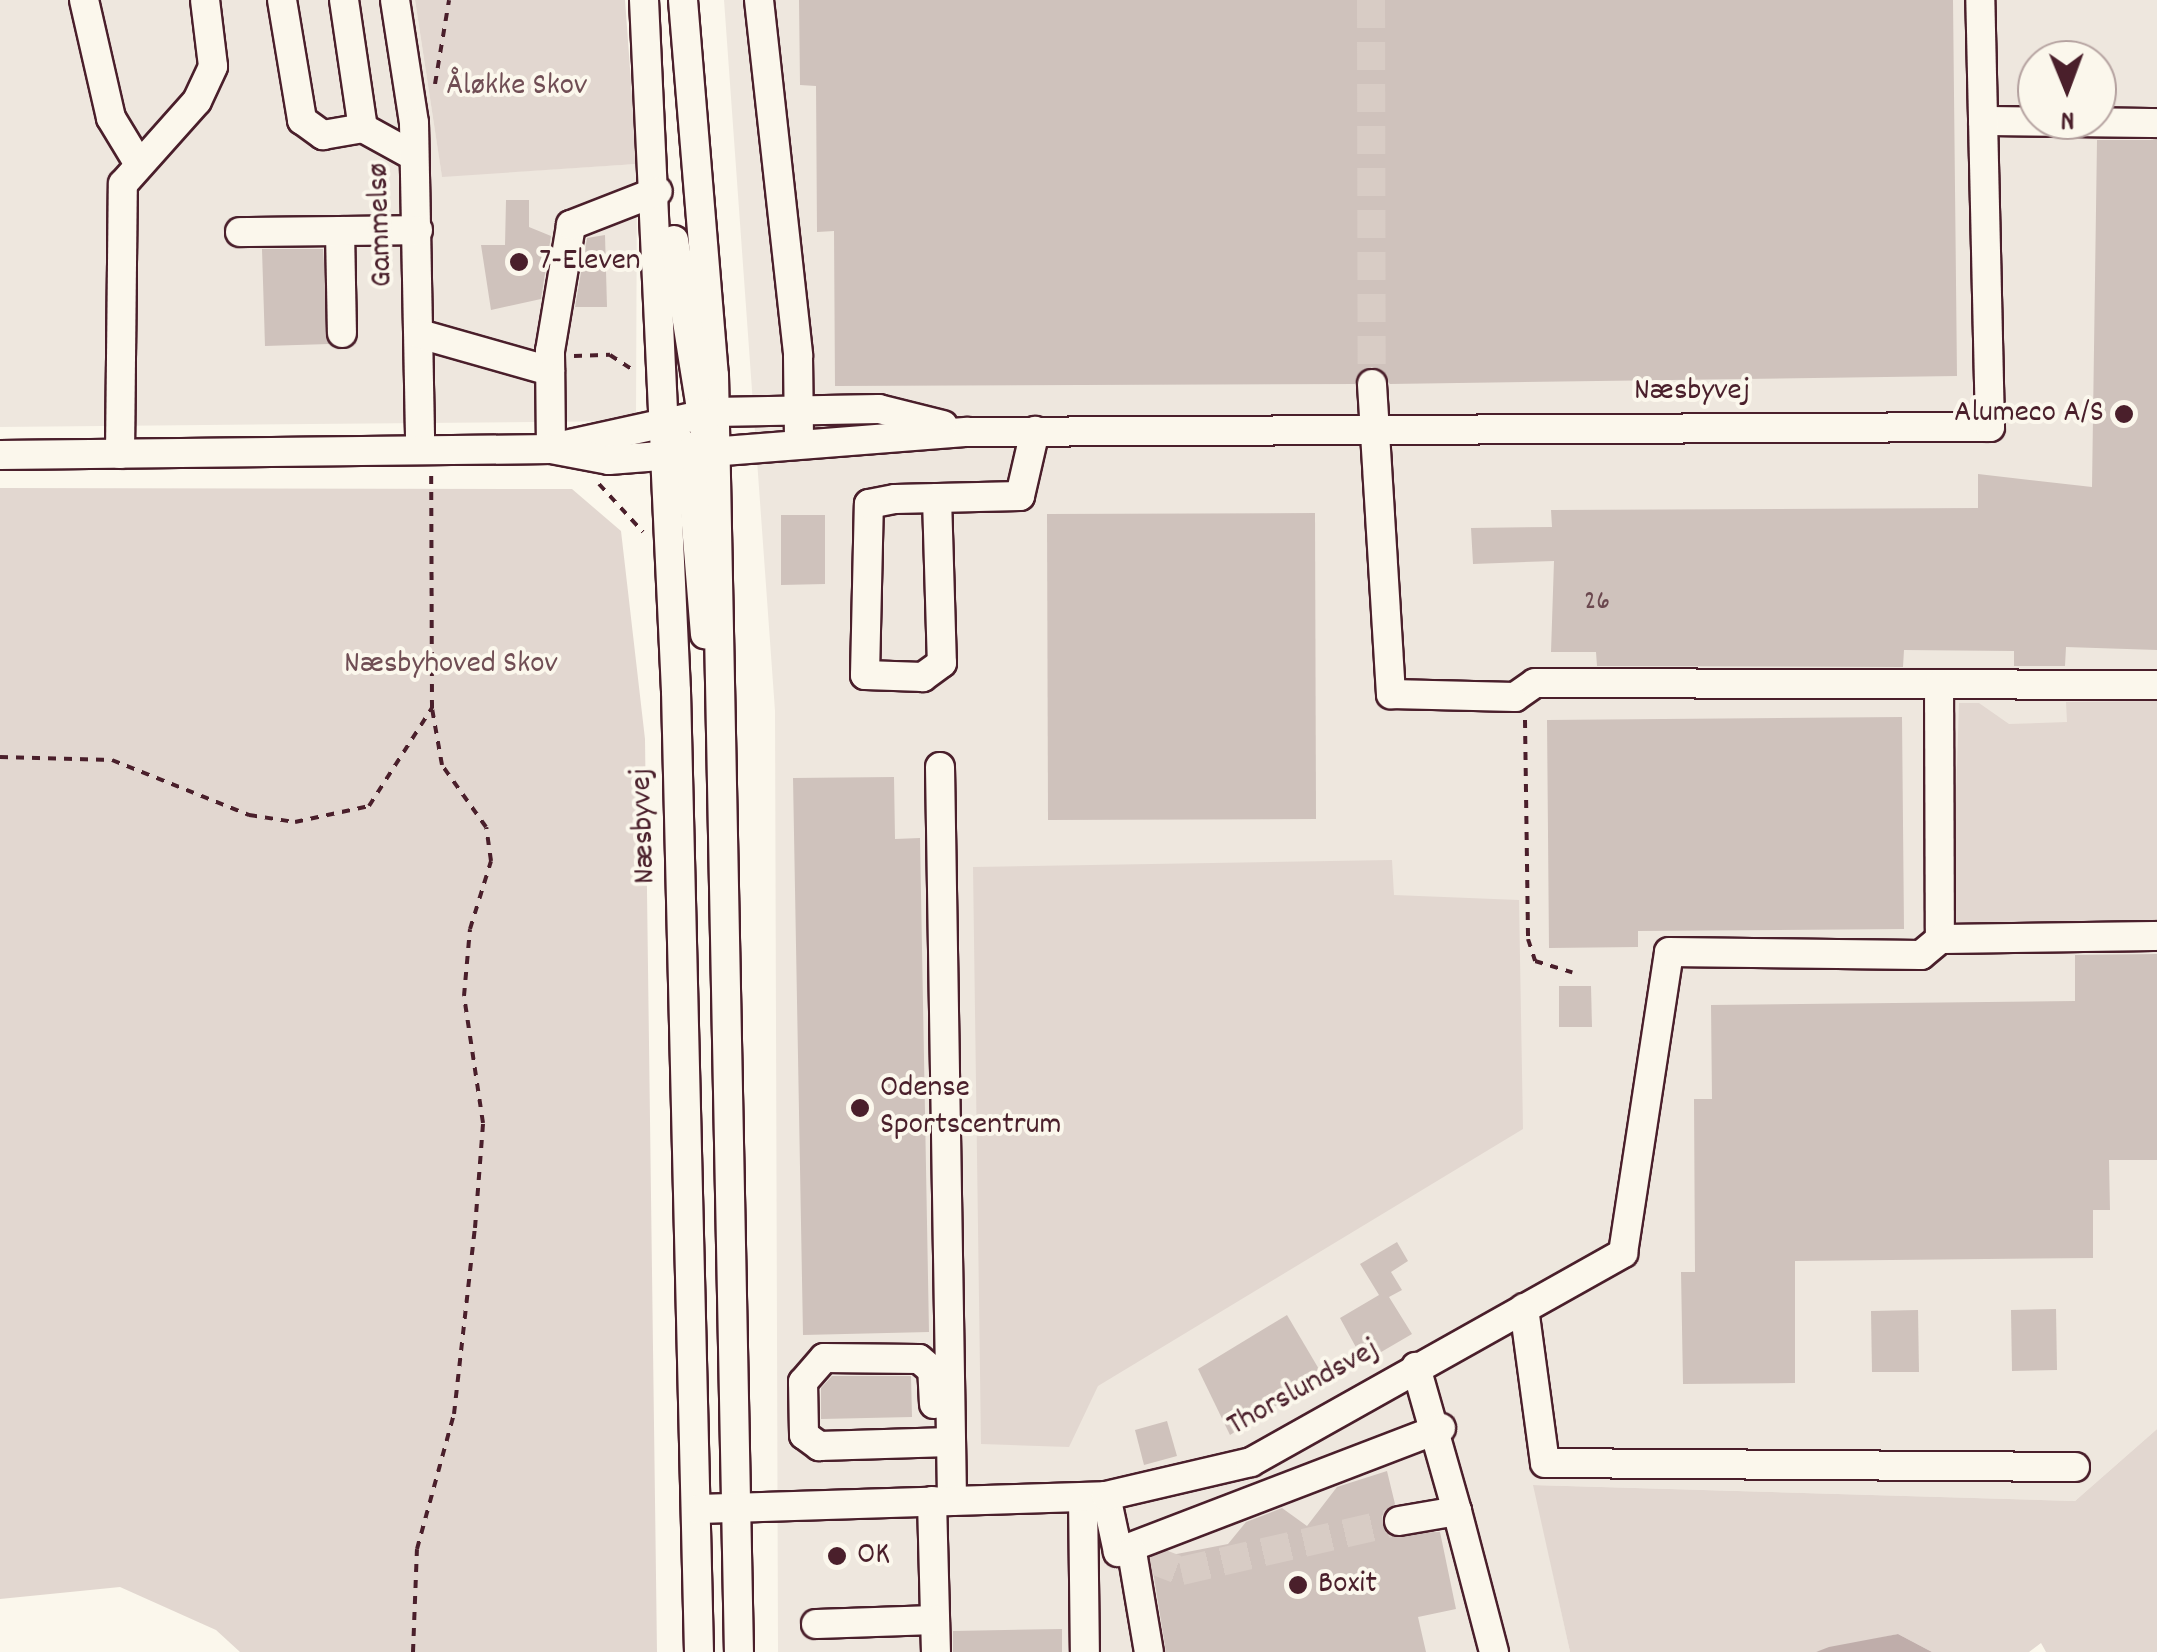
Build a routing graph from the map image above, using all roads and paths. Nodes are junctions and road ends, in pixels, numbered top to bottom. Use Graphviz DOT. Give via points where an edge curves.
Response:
graph roads {
  1 [pos="84,0"];
  2 [pos="205,0"];
  3 [pos="282,0"];
  4 [pos="344,0"];
  5 [pos="395,0"];
  6 [pos="449,0"];
  7 [pos="644,0"];
  8 [pos="683,0"];
  9 [pos="759,0"];
  10 [pos="1980,0"];
  11 [pos="1983,121"];
  12 [pos="2157,122"];
  13 [pos="414,123"];
  14 [pos="363,128"];
  15 [pos="414,156"];
  16 [pos="137,161"];
  17 [pos="658,190"];
  18 [pos="340,230"];
  19 [pos="418,230"];
  20 [pos="240,232"];
  21 [pos="342,333"];
  22 [pos="420,334"];
  23 [pos="550,364"];
  24 [pos="664,376"];
  25 [pos="1372,384"];
  26 [pos="798,410"];
  27 [pos="705,414"];
  28 [pos="665,425"];
  29 [pos="1370,427"];
  30 [pos="968,432"];
  31 [pos="1034,432"];
  32 [pos="798,442"];
  33 [pos="551,448"];
  34 [pos="420,449"];
  35 [pos="690,453"];
  36 [pos="120,454"];
  37 [pos="0,455"];
  38 [pos="584,476"];
  39 [pos="937,498"];
  40 [pos="670,559"];
  41 [pos="1939,684"];
  42 [pos="2157,685"];
  43 [pos="1525,690"];
  44 [pos="432,708"];
  45 [pos="0,758"];
  46 [pos="940,767"];
  47 [pos="2157,936"];
  48 [pos="1940,939"];
  49 [pos="1572,972"];
  50 [pos="1524,1308"];
  51 [pos="1416,1367"];
  52 [pos="1441,1428"];
  53 [pos="943,1442"];
  54 [pos="2074,1466"];
  55 [pos="1094,1497"];
  56 [pos="942,1501"];
  57 [pos="737,1508"];
  58 [pos="697,1509"];
  59 [pos="1457,1511"];
  60 [pos="1399,1521"];
  61 [pos="1133,1554"];
  62 [pos="935,1620"];
  63 [pos="816,1624"];
  64 [pos="413,1652"];
  65 [pos="699,1652"];
  66 [pos="739,1652"];
  67 [pos="936,1652"];
  68 [pos="1085,1652"];
  69 [pos="1149,1652"];
  70 [pos="1494,1652"];
  1 -- 16 [label="street" via="111,118"];
  2 -- 16 [label="street" via="213,66 197,101"];
  3 -- 14 [label="street" via="302,120 323,135"];
  4 -- 14 [label="street"];
  5 -- 13 [label="street, Gammelsø"];
  6 -- 13 [label="path" via="434,90"];
  7 -- 17 [label="street, Næsbyvej"];
  8 -- 27 [label="street, Næsbyvej"];
  9 -- 26 [label="street"];
  10 -- 11 [label="street, Næsbyvej"];
  11 -- 12 [label="street"];
  11 -- 29 [label="street, Næsbyvej" via="1990,427"];
  13 -- 15 [label="street, Gammelsø"];
  14 -- 15 [label="street"];
  15 -- 19 [label="street, Gammelsø"];
  16 -- 36 [label="street" via="123,184"];
  17 -- 23 [label="street" via="570,225"];
  17 -- 24 [label="street, Næsbyvej"];
  17 -- 27 [label="street" via="676,245"];
  18 -- 19 [label="street"];
  18 -- 20 [label="street"];
  18 -- 21 [label="street"];
  19 -- 22 [label="street, Gammelsø"];
  22 -- 23 [label="street"];
  22 -- 34 [label="street, Gammelsø"];
  23 -- 24 [label="path" via="610,355"];
  23 -- 33 [label="street"];
  24 -- 28 [label="street, Næsbyvej"];
  25 -- 29 [label="street"];
  26 -- 27 [label="street, Næsbyvej"];
  26 -- 30 [label="street, Næsbyvej" via="879,409"];
  26 -- 32 [label="street"];
  27 -- 28 [label="street"];
  27 -- 35 [label="street, Næsbyvej"];
  28 -- 33 [label="street"];
  28 -- 35 [label="street, Næsbyvej"];
  29 -- 31 [label="street, Næsbyvej"];
  29 -- 43 [label="street" via="1392,694"];
  30 -- 31 [label="street, Næsbyvej"];
  30 -- 32 [label="street, Næsbyvej"];
  31 -- 39 [label="street" via="1020,496"];
  32 -- 35 [label="street, Næsbyvej"];
  33 -- 34 [label="street"];
  33 -- 35 [label="street" via="609,460"];
  34 -- 36 [label="street"];
  34 -- 44 [label="path" via="431,470"];
  35 -- 40 [label="street, Næsbyvej"];
  35 -- 57 [label="street, Næsbyvej" via="720,729"];
  36 -- 37 [label="street"];
  38 -- 40 [label="path" via="617,494"];
  39 -- 39 [label="street" via="870,504 865,675 923,676 942,663"];
  40 -- 58 [label="street, Næsbyvej"];
  41 -- 42 [label="street"];
  41 -- 43 [label="street" via="1535,682"];
  41 -- 48 [label="street"];
  43 -- 49 [label="path" via="1528,939 1535,961"];
  44 -- 45 [label="path" via="369,806 295,822 248,814 112,760"];
  44 -- 64 [label="path" via="442,765 486,827 491,862 470,929 464,996 482,1123 475,1228 454,1414 416,1548"];
  46 -- 53 [label="street"];
  47 -- 48 [label="street"];
  48 -- 50 [label="street, Thorslundsvej" via="1921,955 1670,952 1623,1253"];
  50 -- 51 [label="street, Thorslundsvej"];
  50 -- 54 [label="street" via="1545,1462"];
  51 -- 52 [label="street"];
  51 -- 55 [label="street, Thorslundsvej" via="1251,1462"];
  52 -- 59 [label="street"];
  52 -- 61 [label="street"];
  53 -- 53 [label="street" via="810,1441 806,1372 824,1358 928,1363"];
  53 -- 56 [label="street"];
  55 -- 56 [label="street, Thorslundsvej"];
  55 -- 61 [label="street"];
  55 -- 68 [label="street"];
  56 -- 57 [label="street, Thorslundsvej"];
  56 -- 62 [label="street"];
  57 -- 58 [label="street, Thorslundsvej"];
  57 -- 66 [label="street, Næsbyvej"];
  58 -- 65 [label="street, Næsbyvej"];
  59 -- 60 [label="street"];
  59 -- 70 [label="street"];
  61 -- 69 [label="street"];
  62 -- 63 [label="street"];
  62 -- 67 [label="street"];
}
